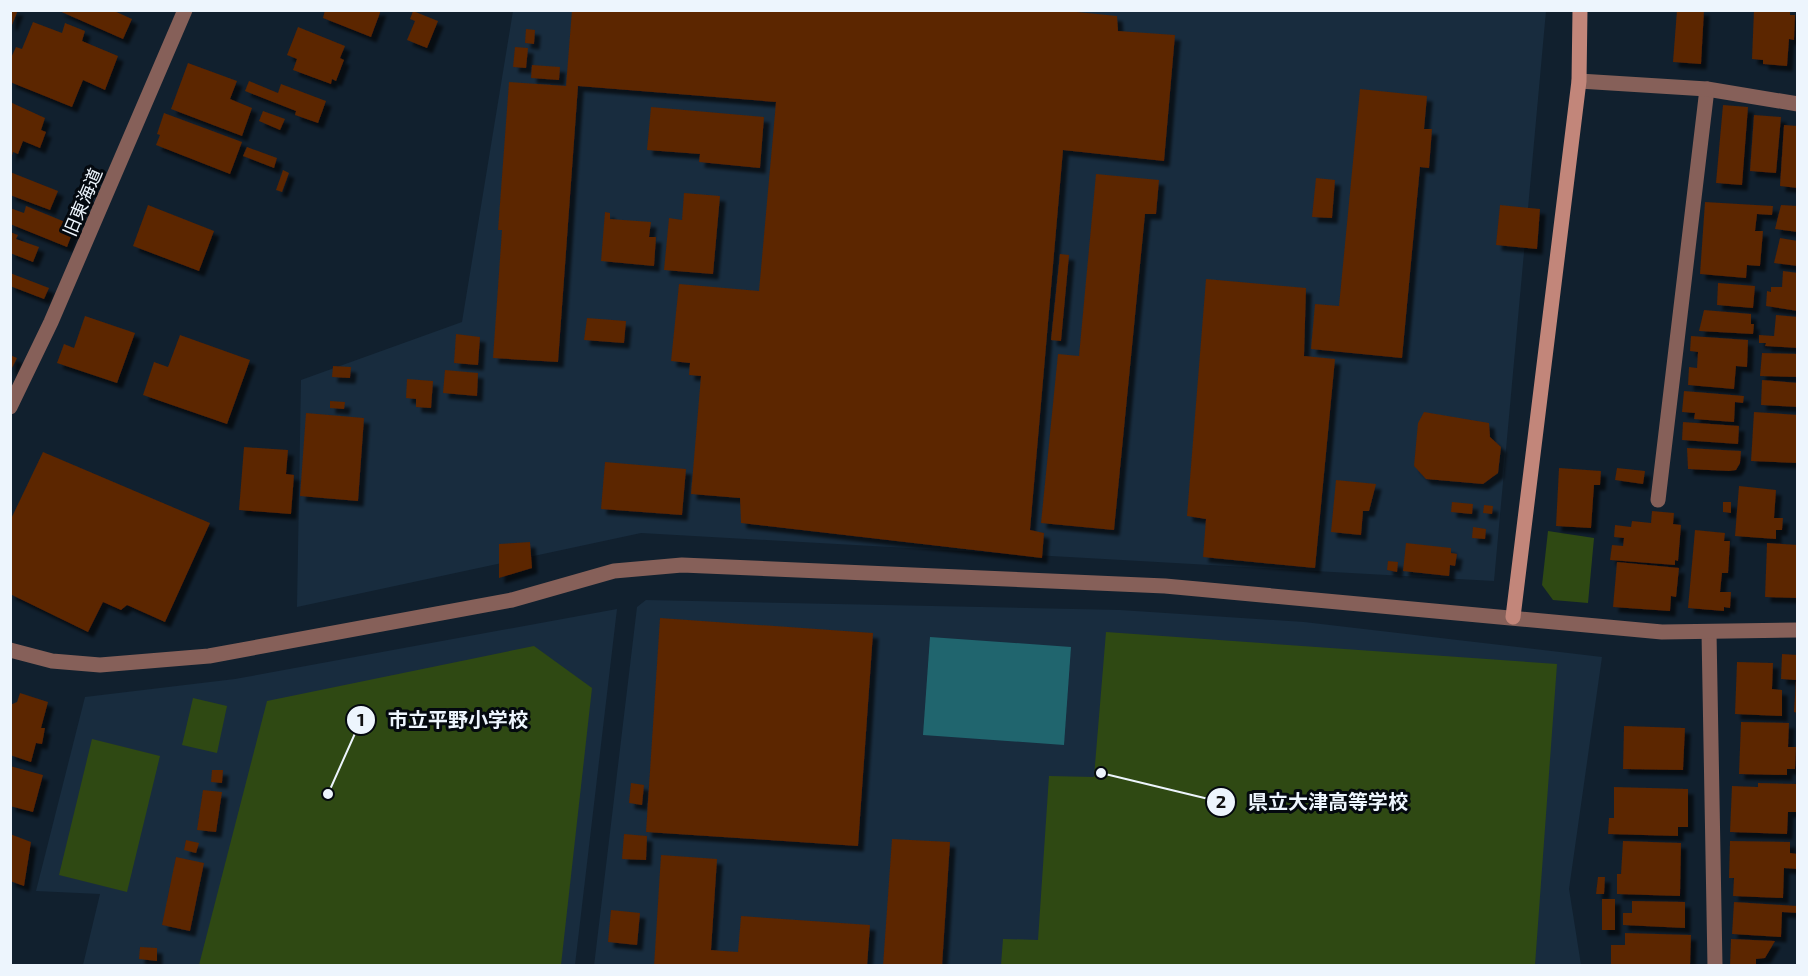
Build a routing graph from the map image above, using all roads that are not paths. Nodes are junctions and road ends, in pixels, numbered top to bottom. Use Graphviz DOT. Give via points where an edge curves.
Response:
graph roads {
  1 [pos="185,10"];
  2 [pos="1580,10"];
  3 [pos="1579,81"];
  4 [pos="1707,89"];
  5 [pos="1797,104"];
  6 [pos="10,407"];
  7 [pos="1658,500"];
  8 [pos="1513,616"];
  9 [pos="1797,630"];
  10 [pos="1709,632"];
  11 [pos="10,651"];
  12 [pos="1715,966"];
  1 -- 6 [label="street, 旧東海道" via="51,322"];
  2 -- 3 [label="street"];
  3 -- 4 [label="street"];
  3 -- 8 [label="street"];
  4 -- 5 [label="street"];
  4 -- 7 [label="street"];
  8 -- 10 [label="street" via="1662,632"];
  8 -- 11 [label="street" via="1165,586 682,565 614,571 512,600 209,656 100,665 52,661"];
  9 -- 10 [label="street"];
  10 -- 12 [label="street"];
}
